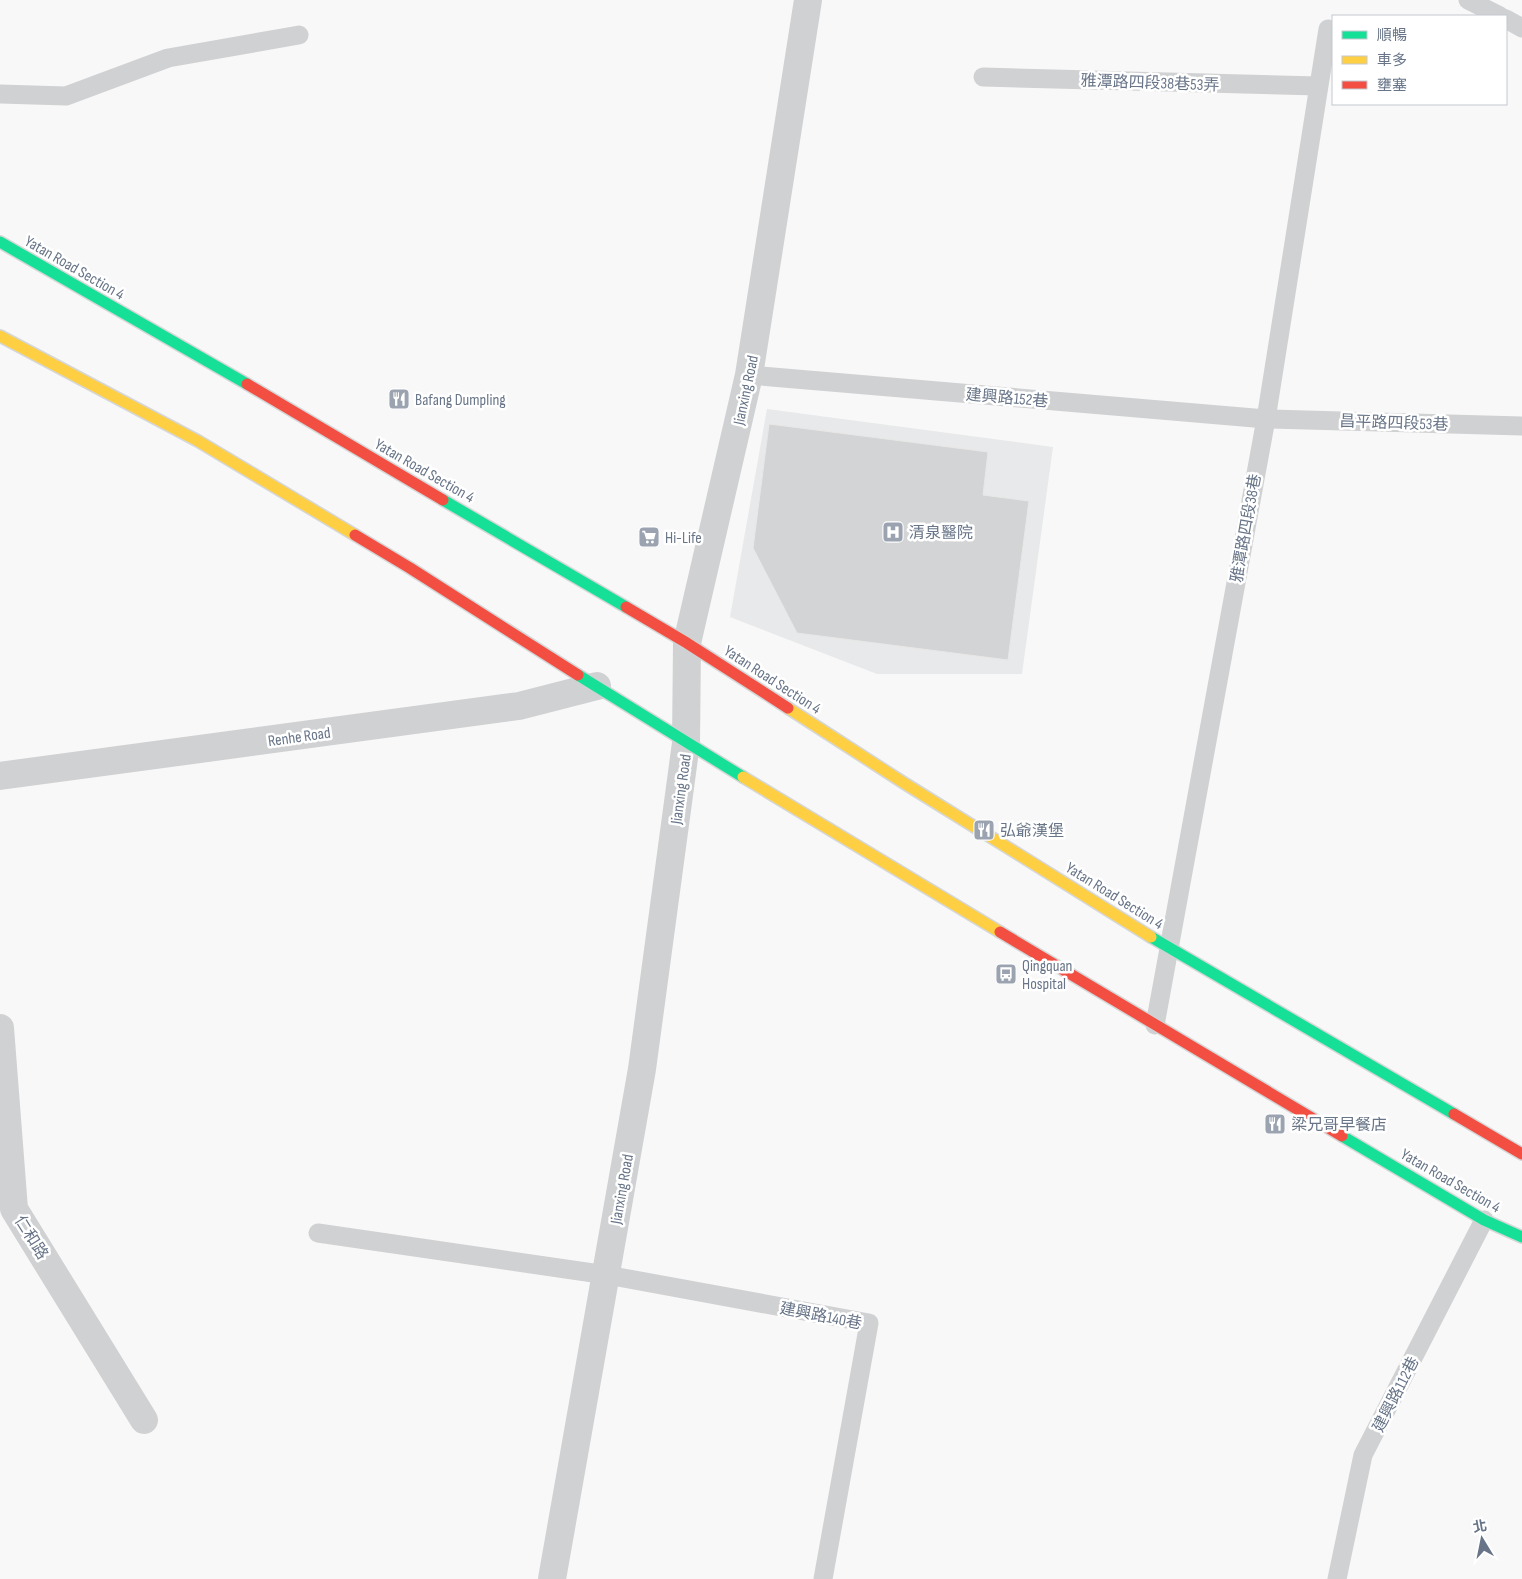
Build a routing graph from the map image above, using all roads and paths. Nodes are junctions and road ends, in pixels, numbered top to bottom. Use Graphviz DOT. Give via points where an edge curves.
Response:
graph roads {
  1 [pos="808,0"];
  2 [pos="1468,0"];
  3 [pos="1498,15"];
  4 [pos="1507,20"];
  5 [pos="1522,28"];
  6 [pos="1328,29"];
  7 [pos="299,35"];
  8 [pos="983,77"];
  9 [pos="1318,86"];
  10 [pos="0,94"];
  11 [pos="0,242"];
  12 [pos="0,336"];
  13 [pos="749,375"];
  14 [pos="1266,419"];
  15 [pos="1522,426"];
  16 [pos="688,643"];
  17 [pos="597,686"];
  18 [pos="686,743"];
  19 [pos="0,776"];
  20 [pos="1168,948"];
  21 [pos="1155,1025"];
  22 [pos="0,1028"];
  23 [pos="1522,1154"];
  24 [pos="1484,1220"];
  25 [pos="318,1233"];
  26 [pos="1522,1237"];
  27 [pos="607,1274"];
  28 [pos="144,1420"];
  29 [pos="552,1579"];
  30 [pos="823,1579"];
  31 [pos="1337,1579"];
  1 -- 13 [label="street, Jianxing Road"];
  2 -- 3 [label="lane"];
  4 -- 5 [label="lane"];
  6 -- 9 [label="lane, 雅潭路四段38巷"];
  7 -- 10 [label="lane" via="168,58 66,96"];
  8 -- 9 [label="lane, 雅潭路四段38巷53弄"];
  9 -- 14 [label="lane, 雅潭路四段38巷"];
  11 -- 16 [label="street, Yatan Road Section 4"];
  12 -- 17 [label="street, Yatan Road Section 4" via="198,441 410,568"];
  13 -- 14 [label="lane, 建興路152巷"];
  13 -- 16 [label="street, Jianxing Road"];
  14 -- 15 [label="lane, 昌平路四段53巷"];
  14 -- 20 [label="lane, 雅潭路四段38巷"];
  16 -- 18 [label="street, Jianxing Road"];
  16 -- 20 [label="street, Yatan Road Section 4"];
  17 -- 18 [label="street, Yatan Road Section 4"];
  17 -- 19 [label="street, Renhe Road" via="520,706"];
  18 -- 21 [label="street, Yatan Road Section 4"];
  18 -- 27 [label="street, Jianxing Road" via="642,1069"];
  20 -- 21 [label="lane, 雅潭路四段38巷"];
  20 -- 23 [label="street, Yatan Road Section 4"];
  21 -- 24 [label="street, Yatan Road Section 4"];
  22 -- 28 [label="street, 仁和路" via="14,1209"];
  24 -- 26 [label="street, Yatan Road Section 4"];
  24 -- 31 [label="lane, 建興路112巷" via="1363,1455"];
  25 -- 27 [label="lane"];
  27 -- 29 [label="street, Jianxing Road"];
  27 -- 30 [label="lane, 建興路140巷" via="869,1323"];
}
